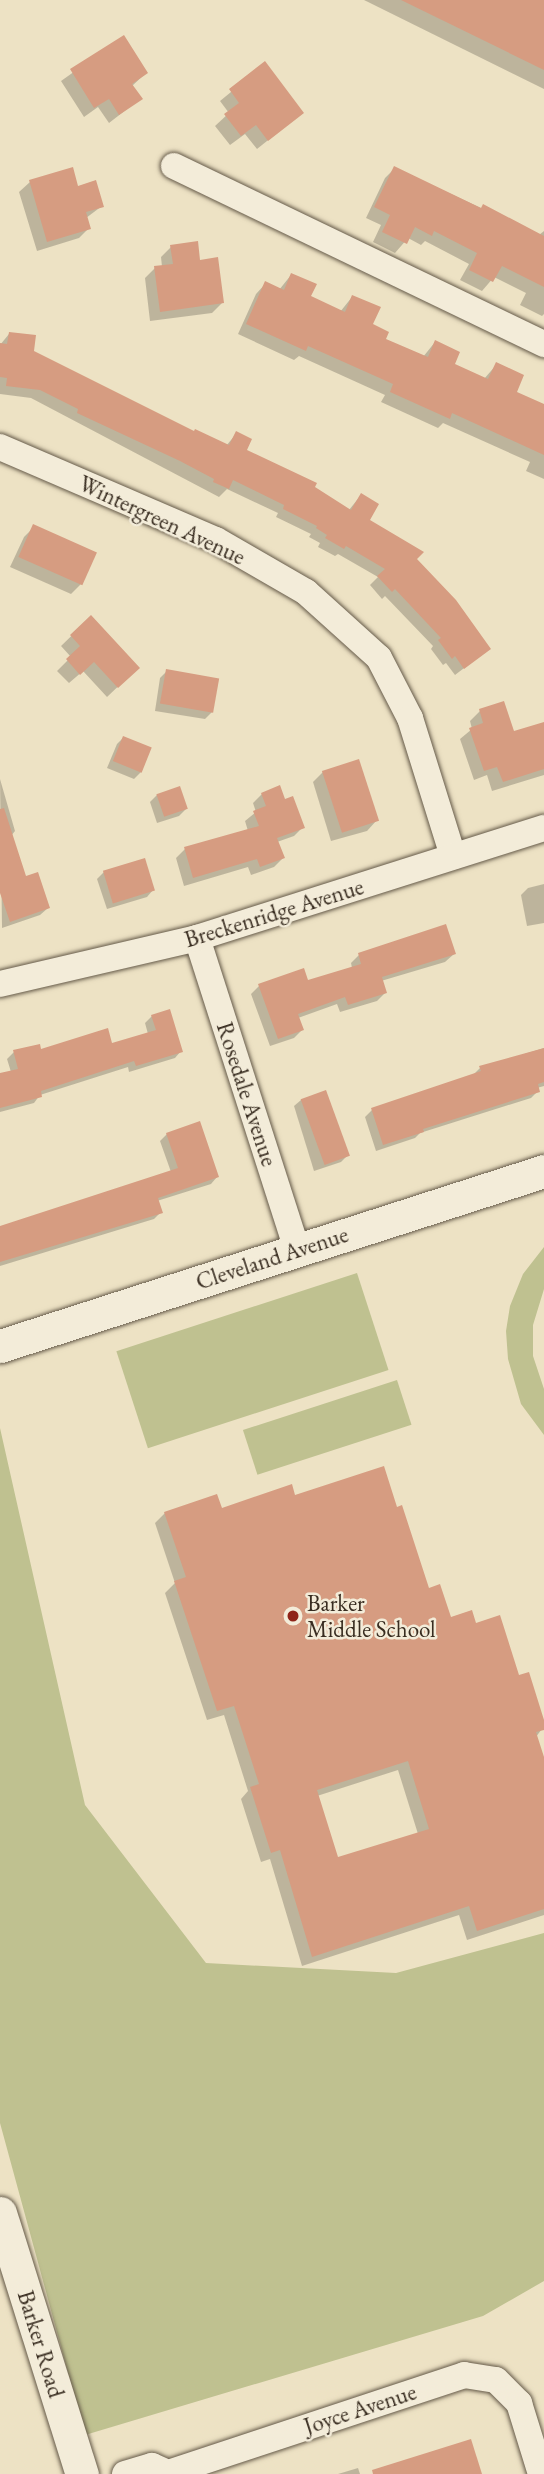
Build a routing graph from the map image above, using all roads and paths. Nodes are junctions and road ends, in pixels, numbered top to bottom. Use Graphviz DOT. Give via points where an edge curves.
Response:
graph roads {
  1 [pos="174,166"];
  2 [pos="544,344"];
  3 [pos="0,447"];
  4 [pos="544,828"];
  5 [pos="453,856"];
  6 [pos="197,939"];
  7 [pos="0,984"];
  8 [pos="544,1171"];
  9 [pos="297,1250"];
  10 [pos="0,1346"];
  11 [pos="0,2213"];
  12 [pos="82,2474"];
  13 [pos="125,2474"];
  14 [pos="541,2474"];
  1 -- 2 [label="street"];
  3 -- 5 [label="street, Wintergreen Avenue" via="216,540 306,592 379,658 410,718"];
  4 -- 5 [label="street, Breckenridge Avenue"];
  5 -- 6 [label="street, Breckenridge Avenue"];
  6 -- 7 [label="street, Breckenridge Avenue"];
  6 -- 9 [label="street, Rosedale Avenue"];
  8 -- 9 [label="street, Cleveland Avenue"];
  9 -- 10 [label="street, Cleveland Avenue"];
  11 -- 12 [label="street, Barker Road"];
  13 -- 14 [label="street, Joyce Avenue" via="152,2466 169,2473 464,2375 496,2381 519,2403"];
}
